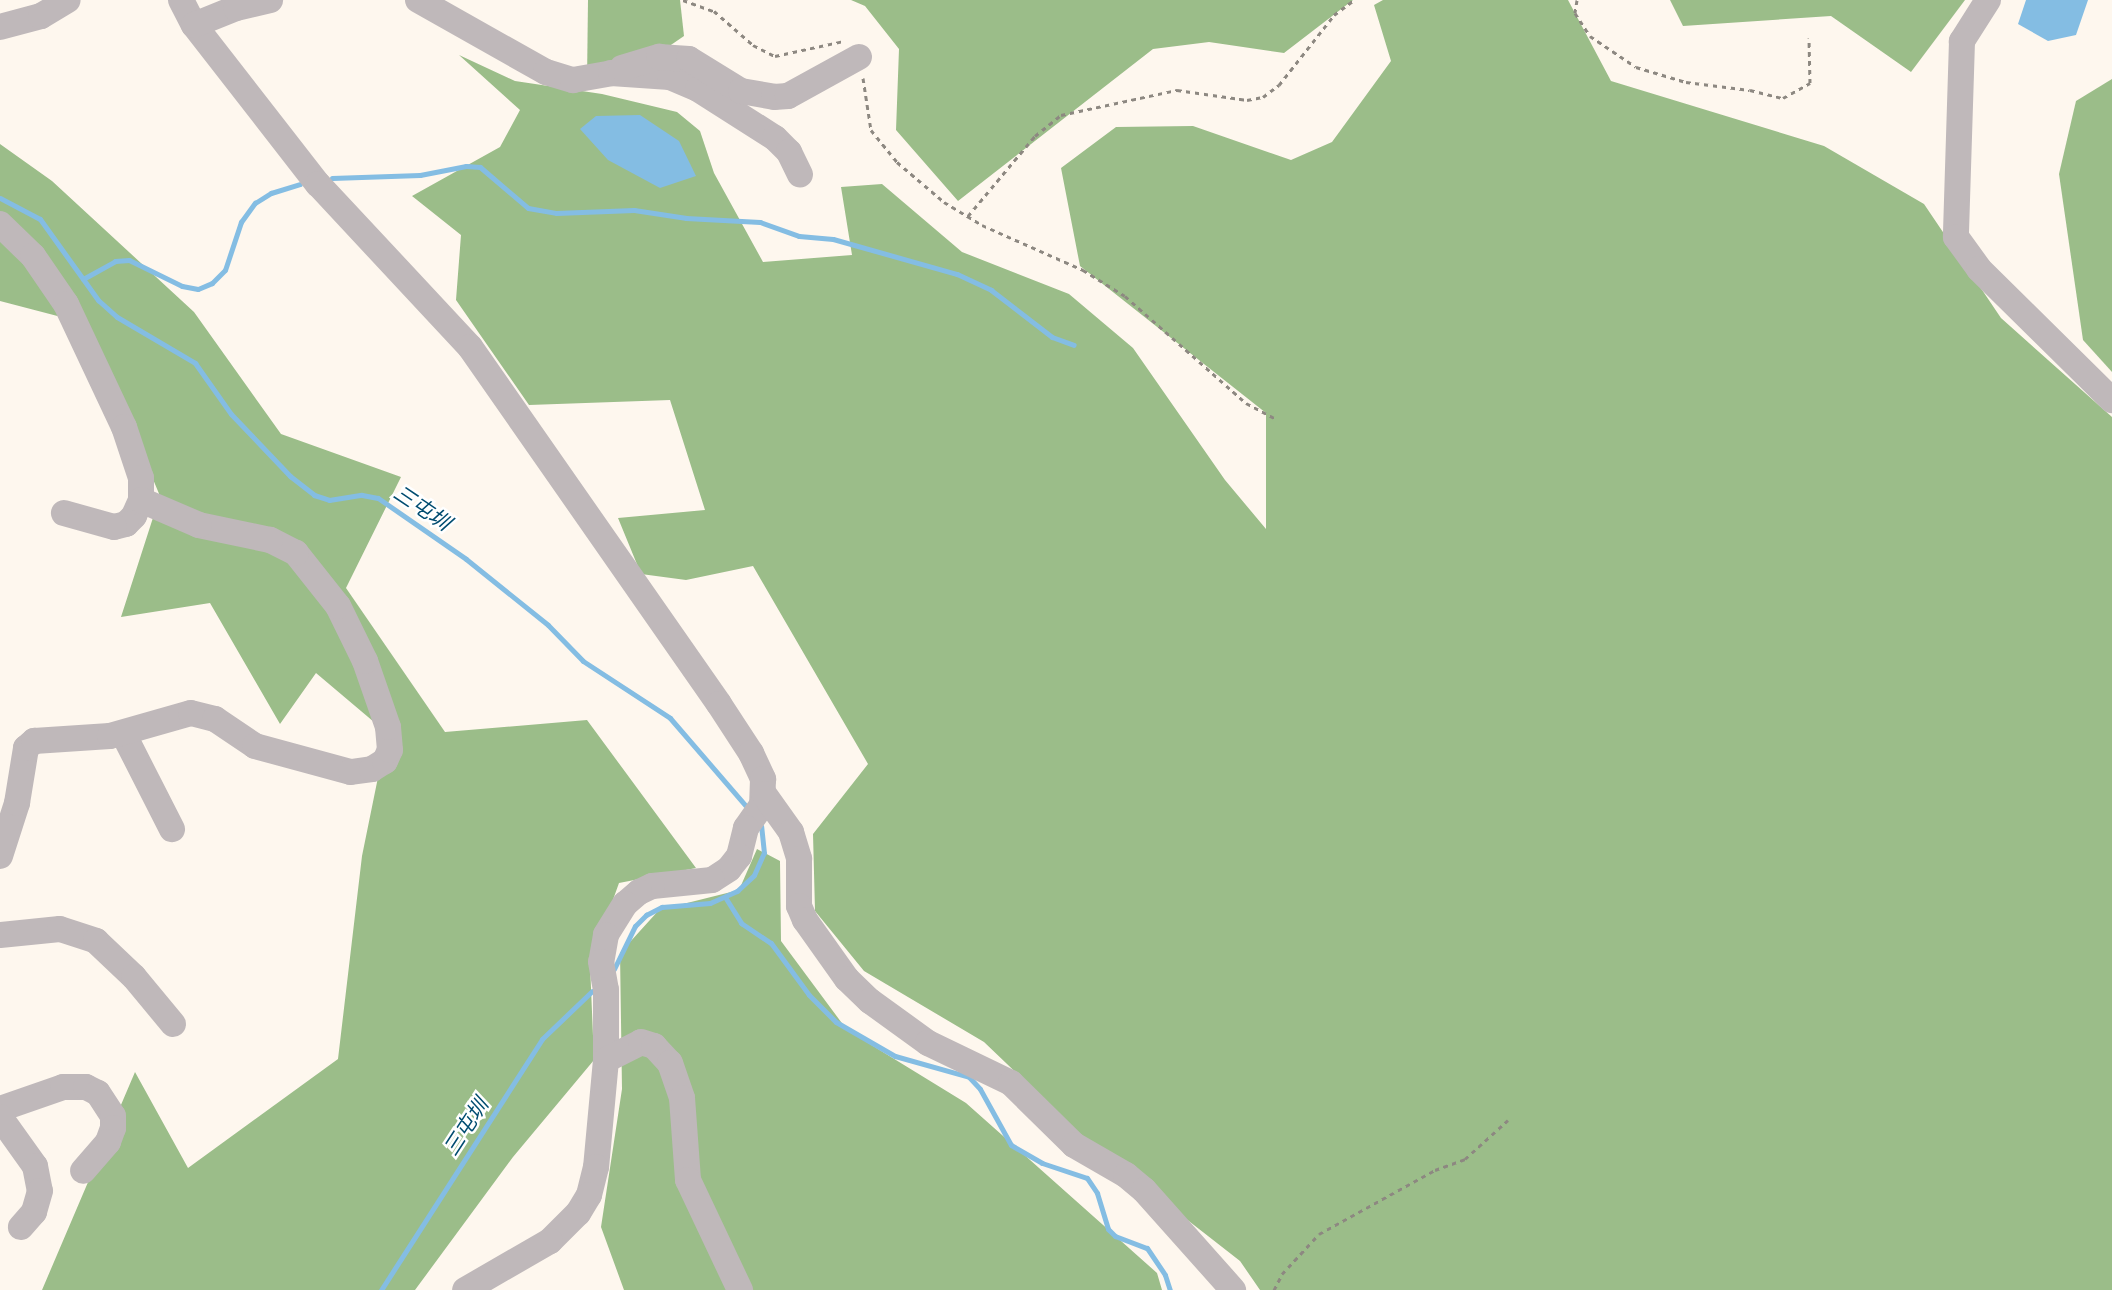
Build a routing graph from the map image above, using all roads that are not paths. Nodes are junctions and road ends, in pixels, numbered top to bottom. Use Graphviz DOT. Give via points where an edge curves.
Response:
graph roads {
  1 [pos="68,0"];
  2 [pos="181,0"];
  3 [pos="270,0"];
  4 [pos="418,0"];
  5 [pos="1988,0"];
  6 [pos="194,25"];
  7 [pos="0,27"];
  8 [pos="859,57"];
  9 [pos="611,73"];
  10 [pos="800,175"];
  11 [pos="0,224"];
  12 [pos="2112,400"];
  13 [pos="141,500"];
  14 [pos="64,513"];
  15 [pos="123,733"];
  16 [pos="764,794"];
  17 [pos="172,829"];
  18 [pos="0,856"];
  19 [pos="0,934"];
  20 [pos="173,1024"];
  21 [pos="606,1060"];
  22 [pos="0,1109"];
  23 [pos="0,1117"];
  24 [pos="83,1171"];
  25 [pos="21,1227"];
  26 [pos="465,1290"];
  27 [pos="740,1290"];
  28 [pos="1233,1290"];
  1 -- 7 [label="street" via="41,16"];
  2 -- 6 [label="street"];
  3 -- 6 [label="street" via="236,8"];
  4 -- 9 [label="street" via="546,72 573,80"];
  5 -- 12 [label="street" via="1962,41 1956,237 1978,269"];
  6 -- 16 [label="street" via="318,184 470,347 726,714 751,753 763,779"];
  8 -- 9 [label="street" via="788,96 774,97 741,91 689,59 659,57"];
  9 -- 10 [label="street" via="670,76 698,89 775,138 789,152"];
  11 -- 13 [label="street" via="33,256 66,304 124,427 141,478"];
  13 -- 14 [label="street" via="134,516 114,527"];
  13 -- 15 [label="street" via="199,525 270,540 296,553 338,606 365,661 388,727 390,750 385,761 372,769 351,772 255,747 215,719 191,713"];
  15 -- 17 [label="street"];
  15 -- 18 [label="street" via="50,738 26,748 17,803"];
  16 -- 21 [label="street" via="729,869 712,880 652,886 639,892 625,904 606,935 601,962 606,990"];
  16 -- 28 [label="street" via="791,832 799,859 799,906 805,920 847,979 870,1001 928,1042 1011,1083 1074,1145 1126,1175"];
  19 -- 20 [label="street" via="60,929 96,941 134,977"];
  21 -- 26 [label="street" via="596,1167 589,1194 578,1213 550,1241"];
  21 -- 27 [label="street" via="641,1042 654,1046 670,1063 682,1098 690,1189"];
  22 -- 24 [label="street" via="63,1087 86,1087 98,1093 110,1109 113,1128 108,1142"];
  23 -- 25 [label="street" via="34,1166 40,1191 34,1212"];
}
